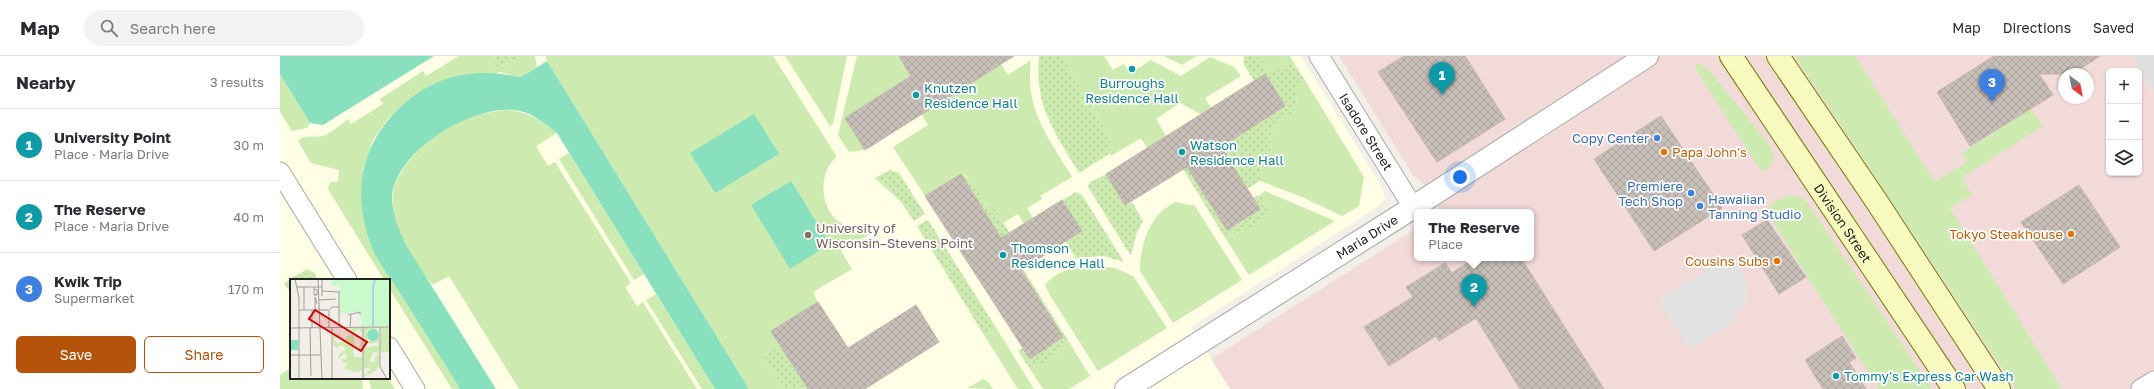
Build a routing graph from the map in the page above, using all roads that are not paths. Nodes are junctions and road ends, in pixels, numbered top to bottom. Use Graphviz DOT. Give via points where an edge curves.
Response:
graph roads {
  1 [pos="1319,56"];
  2 [pos="1647,56"];
  3 [pos="1731,56"];
  4 [pos="1778,56"];
  5 [pos="280,172"];
  6 [pos="1413,207"];
  7 [pos="346,279"];
  8 [pos="390,349"];
  9 [pos="2154,381"];
  10 [pos="415,389"];
  11 [pos="1126,389"];
  12 [pos="1954,389"];
  13 [pos="2000,389"];
  14 [pos="2141,389"];
  1 -- 6 [label="street, Isadore Street"];
  2 -- 6 [label="street, Maria Drive"];
  3 -- 12 [label="main road, Division Street"];
  4 -- 13 [label="main road"];
  5 -- 7 [label="street"];
  6 -- 11 [label="street, Maria Drive"];
  8 -- 10 [label="street"];
  9 -- 14 [label="street"];
}
